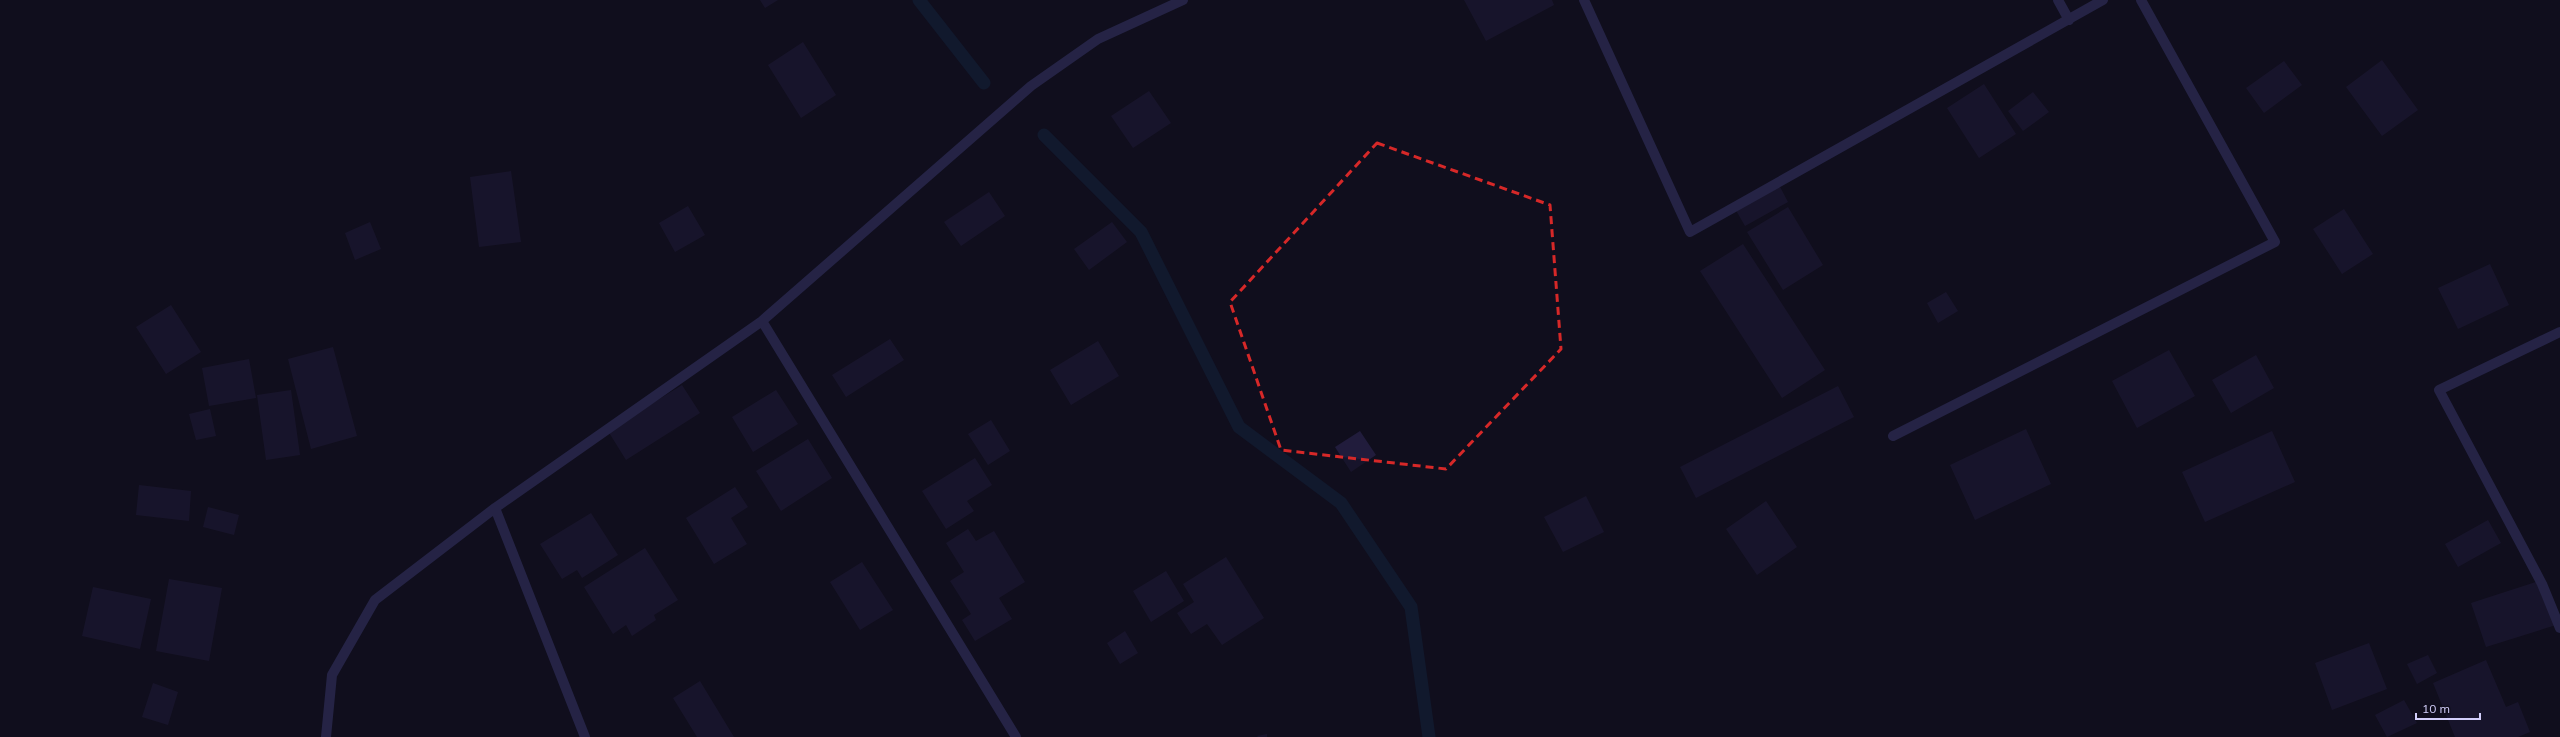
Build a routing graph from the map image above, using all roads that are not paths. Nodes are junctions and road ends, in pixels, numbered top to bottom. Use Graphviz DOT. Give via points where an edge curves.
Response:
graph roads {
  1 [pos="1183,0"];
  2 [pos="1584,0"];
  3 [pos="2058,0"];
  4 [pos="2103,0"];
  5 [pos="2141,0"];
  6 [pos="2069,20"];
  7 [pos="762,321"];
  8 [pos="2560,332"];
  9 [pos="1893,436"];
  10 [pos="494,508"];
  11 [pos="2560,628"];
  12 [pos="326,737"];
  13 [pos="585,737"];
  14 [pos="1016,737"];
  1 -- 7 [label="street" via="1098,39 1031,86"];
  2 -- 6 [label="street" via="1690,232"];
  3 -- 6 [label="street"];
  4 -- 6 [label="street"];
  5 -- 9 [label="street" via="2275,242"];
  7 -- 10 [label="street"];
  7 -- 14 [label="street"];
  8 -- 11 [label="street" via="2439,390 2542,584"];
  10 -- 12 [label="street" via="375,600 332,674"];
  10 -- 13 [label="street"];
}
